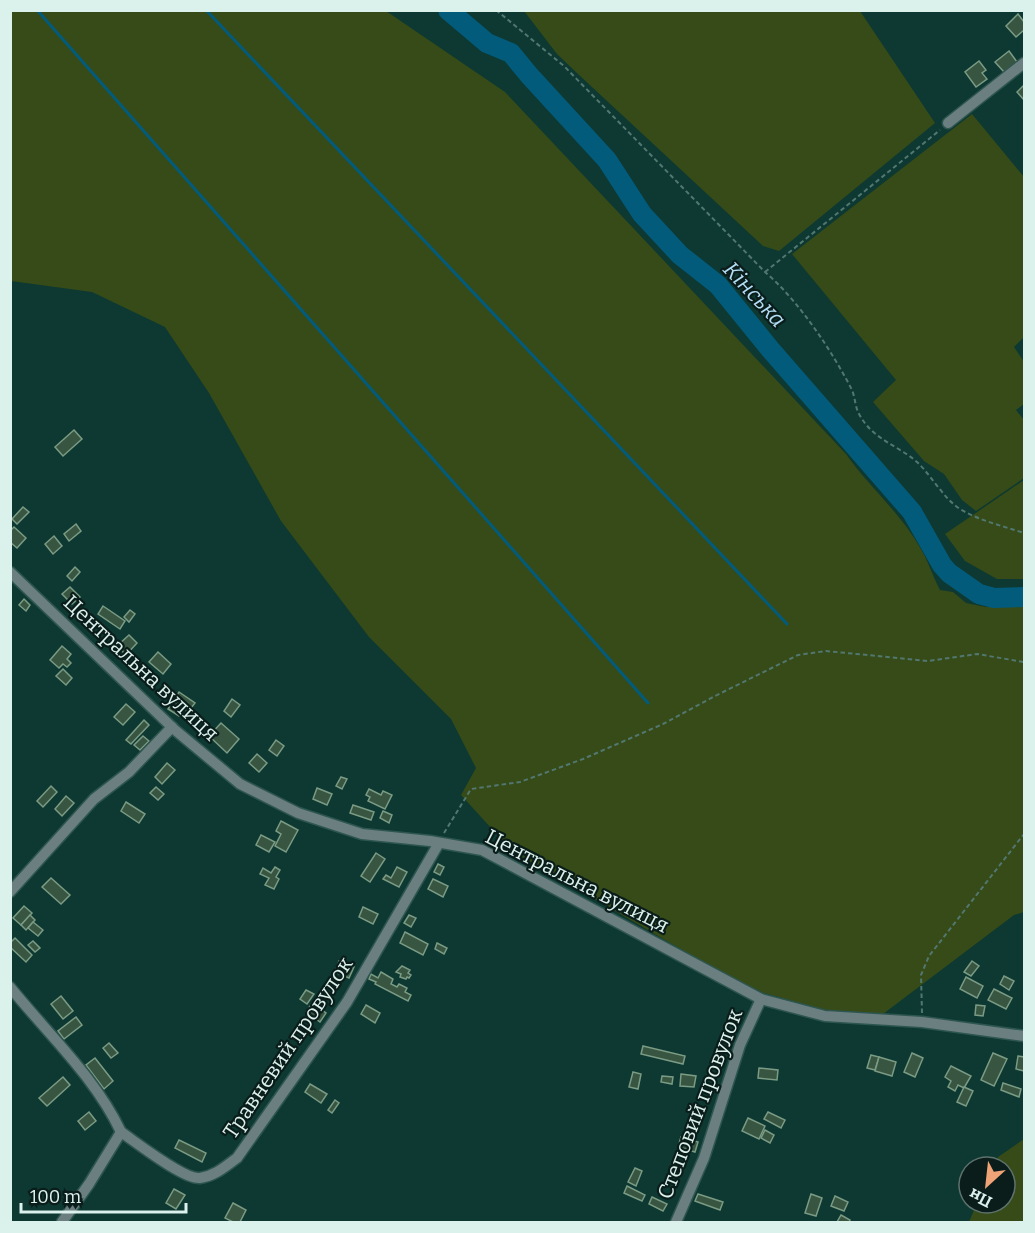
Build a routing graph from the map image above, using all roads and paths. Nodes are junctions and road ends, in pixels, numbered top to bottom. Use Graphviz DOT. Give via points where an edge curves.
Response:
graph roads {
  1 [pos="496,10"];
  2 [pos="1024,63"];
  3 [pos="948,123"];
  4 [pos="765,272"];
  5 [pos="1024,534"];
  6 [pos="10,572"];
  7 [pos="1024,662"];
  8 [pos="172,727"];
  9 [pos="1024,834"];
  10 [pos="439,843"];
  11 [pos="10,892"];
  12 [pos="10,987"];
  13 [pos="761,999"];
  14 [pos="922,1022"];
  15 [pos="1024,1036"];
  16 [pos="121,1132"];
  17 [pos="62,1222"];
  18 [pos="676,1222"];
  1 -- 4 [label="path" via="564,66"];
  2 -- 3 [label="street"];
  3 -- 4 [label="path"];
  4 -- 5 [label="path" via="784,288 825,345 868,427 915,461 956,506"];
  6 -- 8 [label="street, Центральна вулиця"];
  7 -- 10 [label="path" via="977,654 928,661 826,651 798,655 663,724 583,759 520,782 471,789"];
  8 -- 10 [label="street, Центральна вулиця" via="240,784 298,813 362,834"];
  8 -- 11 [label="street" via="129,772 94,799"];
  9 -- 14 [label="path" via="929,956 921,975"];
  10 -- 13 [label="street, Центральна вулиця" via="482,850"];
  10 -- 16 [label="street, Травневий провулок" via="347,1002 237,1158 215,1173 199,1178 181,1173"];
  12 -- 16 [label="street" via="90,1083"];
  13 -- 14 [label="street, Центральна вулиця" via="825,1016"];
  13 -- 18 [label="street, Степовий провулок" via="740,1045 704,1158"];
  14 -- 15 [label="street, Центральна вулиця"];
  16 -- 17 [label="street"];
}
